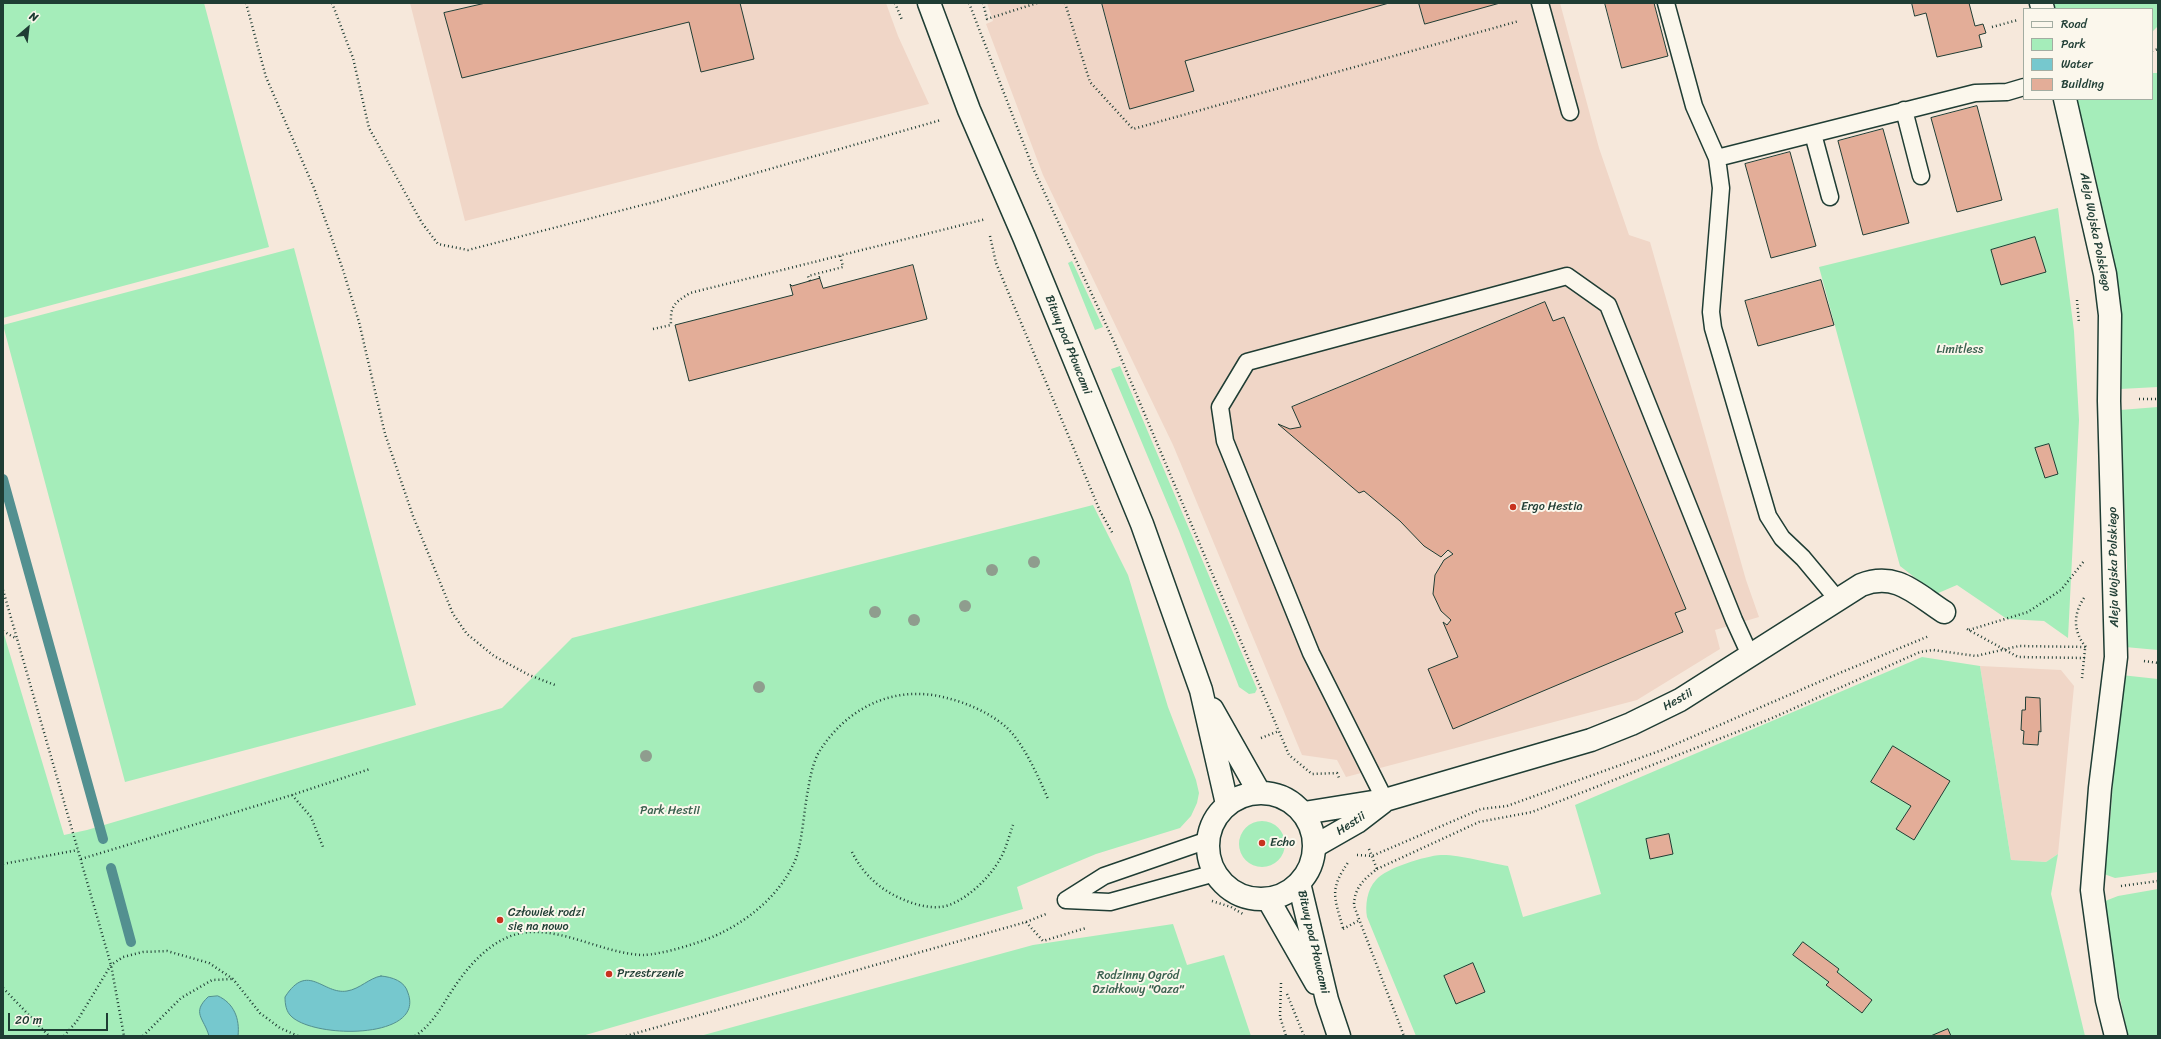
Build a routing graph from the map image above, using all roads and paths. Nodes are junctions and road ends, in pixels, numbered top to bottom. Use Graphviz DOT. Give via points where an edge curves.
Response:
graph roads {
  1 [pos="246,3"];
  2 [pos="332,3"];
  3 [pos="929,3"];
  4 [pos="969,3"];
  5 [pos="982,3"];
  6 [pos="1037,3"];
  7 [pos="1065,3"];
  8 [pos="1666,3"];
  9 [pos="1542,8"];
  10 [pos="2021,19"];
  11 [pos="1992,27"];
  12 [pos="2023,88"];
  13 [pos="2065,100"];
  14 [pos="1904,110"];
  15 [pos="1570,112"];
  16 [pos="944,119"];
  17 [pos="1813,134"];
  18 [pos="1717,158"];
  19 [pos="1921,176"];
  20 [pos="1830,197"];
  21 [pos="988,226"];
  22 [pos="990,234"];
  23 [pos="840,255"];
  24 [pos="810,281"];
  25 [pos="2077,299"];
  26 [pos="653,329"];
  27 [pos="2080,329"];
  28 [pos="1115,538"];
  29 [pos="2084,560"];
  30 [pos="3,590"];
  31 [pos="2085,597"];
  32 [pos="1838,600"];
  33 [pos="7,604"];
  34 [pos="3,608"];
  35 [pos="1944,612"];
  36 [pos="1968,630"];
  37 [pos="3,631"];
  38 [pos="1930,636"];
  39 [pos="17,639"];
  40 [pos="2003,649"];
  41 [pos="1750,655"];
  42 [pos="2116,657"];
  43 [pos="555,685"];
  44 [pos="1201,690"];
  45 [pos="370,769"];
  46 [pos="1259,792"];
  47 [pos="292,795"];
  48 [pos="1048,799"];
  49 [pos="1385,800"];
  50 [pos="1227,804"];
  51 [pos="1304,813"];
  52 [pos="1355,814"];
  53 [pos="1013,825"];
  54 [pos="1208,840"];
  55 [pos="1315,846"];
  56 [pos="323,847"];
  57 [pos="78,850"];
  58 [pos="852,852"];
  59 [pos="1372,856"];
  60 [pos="81,859"];
  61 [pos="3,864"];
  62 [pos="1377,869"];
  63 [pos="1215,874"];
  64 [pos="2158,881"];
  65 [pos="1299,883"];
  66 [pos="2092,890"];
  67 [pos="1268,899"];
  68 [pos="1066,900"];
  69 [pos="1204,900"];
  70 [pos="1247,917"];
  71 [pos="1358,921"];
  72 [pos="111,965"];
  73 [pos="1282,978"];
  74 [pos="233,979"];
  75 [pos="3,988"];
  76 [pos="1327,1000"];
  77 [pos="49,1036"];
  78 [pos="64,1036"];
  79 [pos="124,1036"];
  80 [pos="143,1036"];
  81 [pos="298,1036"];
  82 [pos="415,1036"];
  83 [pos="626,1036"];
  84 [pos="1286,1036"];
  85 [pos="1339,1036"];
  86 [pos="1404,1036"];
  87 [pos="2116,1036"];
  1 -- 43 [label="path" via="266,76 314,188 343,270 359,322 385,434 412,516 453,614 467,634 494,656 529,675"];
  2 -- 16 [label="path" via="353,58 369,128 422,223 438,244 468,250 658,201"];
  3 -- 44 [label="street, Bitwy pod Płowcami" via="968,110 1024,238 1142,524"];
  4 -- 52 [label="path" via="1033,168 1115,344 1289,755 1312,774 1337,773"];
  5 -- 6 [label="path" via="988,18"];
  7 -- 9 [label="path" via="1090,82 1133,129"];
  8 -- 18 [label="lane" via="1694,106"];
  9 -- 15 [label="lane"];
  10 -- 11 [label="path"];
  12 -- 14 [label="lane" via="2007,92 1975,93"];
  13 -- 42 [label="street, Aleja Wojska Polskiego" via="2103,260 2110,315 2109,401"];
  14 -- 17 [label="lane"];
  14 -- 19 [label="lane"];
  17 -- 18 [label="lane"];
  17 -- 20 [label="lane"];
  18 -- 32 [label="lane" via="1721,188 1711,312 1713,328 1768,516 1782,538 1803,558"];
  21 -- 23 [label="path" via="986,219"];
  22 -- 28 [label="path" via="1000,271 1100,511"];
  23 -- 24 [label="path" via="843,267 808,276"];
  23 -- 26 [label="path" via="690,293 677,301 671,311 671,325"];
  25 -- 27 [label="path"];
  29 -- 36 [label="path" via="2060,590 2028,612"];
  30 -- 33 [label="path"];
  31 -- 40 [label="path" via="2077,616 2076,628 2078,638 2086,647 2018,646"];
  32 -- 35 [label="street, Hestii" via="1861,585 1873,580 1888,579 1899,583"];
  32 -- 41 [label="street, Hestii"];
  33 -- 34 [label="path"];
  33 -- 39 [label="path"];
  35 -- 36 [label="path"];
  36 -- 40 [label="path"];
  37 -- 39 [label="path"];
  38 -- 59 [label="path" via="1662,750 1507,806 1481,809"];
  39 -- 57 [label="path"];
  40 -- 42 [label="path" via="2018,657"];
  40 -- 62 [label="path" via="1976,656 1933,650 1920,652 1770,719 1532,812 1479,822"];
  41 -- 49 [label="street, Hestii" via="1680,700 1598,738"];
  41 -- 49 [label="lane" via="1608,306 1567,276 1247,362 1220,407 1225,441 1311,653"];
  42 -- 66 [label="street, Aleja Wojska Polskiego" via="2100,788"];
  44 -- 46 [label="street, Bitwy pod Płowcami"];
  44 -- 50 [label="street, Bitwy pod Płowcami"];
  45 -- 47 [label="path"];
  46 -- 50 [label="street" via="1242,796"];
  46 -- 51 [label="street" via="1276,794"];
  47 -- 56 [label="path" via="311,817"];
  47 -- 60 [label="path"];
  48 -- 82 [label="path" via="1036,771 1006,728 983,713 959,701 934,695 904,694 881,699 853,715 838,728 818,753 808,788 796,860 785,880 751,916 722,933 693,944 644,955 589,944 554,933 534,932 507,937 488,949 469,967 428,1027"];
  49 -- 52 [label="street, Hestii"];
  50 -- 54 [label="street" via="1211,827"];
  51 -- 52 [label="street, Hestii"];
  51 -- 55 [label="street" via="1312,829"];
  52 -- 55 [label="street, Hestii"];
  52 -- 59 [label="path"];
  53 -- 58 [label="path" via="1000,859 983,881 963,898 940,907 915,905 888,893 873,882 859,866"];
  54 -- 63 [label="street" via="1209,858"];
  54 -- 68 [label="lane" via="1104,876"];
  55 -- 65 [label="street" via="1310,866"];
  57 -- 60 [label="path"];
  57 -- 61 [label="path"];
  59 -- 62 [label="path"];
  59 -- 71 [label="path" via="1353,855 1342,872 1334,894 1343,928"];
  60 -- 72 [label="path"];
  62 -- 71 [label="path" via="1363,880 1354,898"];
  63 -- 67 [label="street" via="1229,889 1248,898"];
  63 -- 68 [label="lane" via="1110,902"];
  64 -- 66 [label="path"];
  65 -- 67 [label="street" via="1285,894"];
  65 -- 76 [label="street, Bitwy pod Płowcami"];
  66 -- 87 [label="street, Aleja Wojska Polskiego" via="2107,1000"];
  67 -- 76 [label="street, Bitwy pod Płowcami"];
  68 -- 83 [label="path" via="1048,913 1026,922"];
  69 -- 70 [label="path" via="1231,907"];
  71 -- 86 [label="path"];
  72 -- 74 [label="path" via="123,957 143,952 167,951 209,963"];
  72 -- 78 [label="path" via="77,1021"];
  72 -- 79 [label="path"];
  73 -- 84 [label="path" via="1280,1017"];
  74 -- 80 [label="path" via="212,980 181,998"];
  74 -- 81 [label="path" via="260,1012 280,1028"];
  75 -- 77 [label="path"];
  76 -- 85 [label="street, Bitwy pod Płowcami"];
}
